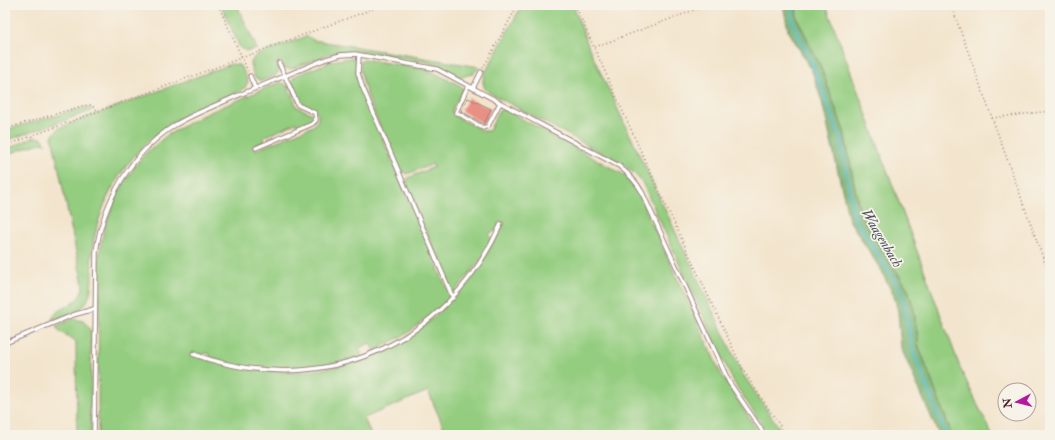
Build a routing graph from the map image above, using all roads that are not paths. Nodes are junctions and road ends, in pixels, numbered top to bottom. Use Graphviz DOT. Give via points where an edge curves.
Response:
graph roads {
  1 [pos="359,55"];
  2 [pos="279,63"];
  3 [pos="481,72"];
  4 [pos="250,76"];
  5 [pos="285,76"];
  6 [pos="468,86"];
  7 [pos="255,88"];
  8 [pos="473,88"];
  9 [pos="500,103"];
  10 [pos="256,148"];
  11 [pos="501,224"];
  12 [pos="453,298"];
  13 [pos="94,309"];
  14 [pos="5,343"];
  15 [pos="193,354"];
  16 [pos="94,435"];
  17 [pos="765,435"];
  1 -- 5 [label="lane" via="334,56"];
  1 -- 6 [label="lane" via="434,68"];
  1 -- 12 [label="lane" via="358,70 362,86"];
  2 -- 5 [label="lane"];
  3 -- 8 [label="lane"];
  4 -- 7 [label="lane"];
  5 -- 7 [label="lane"];
  5 -- 10 [label="lane" via="298,104 314,112 316,120"];
  6 -- 8 [label="lane"];
  6 -- 9 [label="lane" via="456,110 458,114 485,128"];
  7 -- 13 [label="lane" via="175,125 148,146 127,170 110,200 98,236"];
  8 -- 9 [label="lane"];
  9 -- 17 [label="lane" via="619,166 636,182 729,382"];
  11 -- 12 [label="lane" via="482,261"];
  12 -- 15 [label="lane" via="428,321 394,343 364,357 328,367 293,371 252,369 219,363"];
  13 -- 14 [label="lane"];
  13 -- 16 [label="lane"];
}
